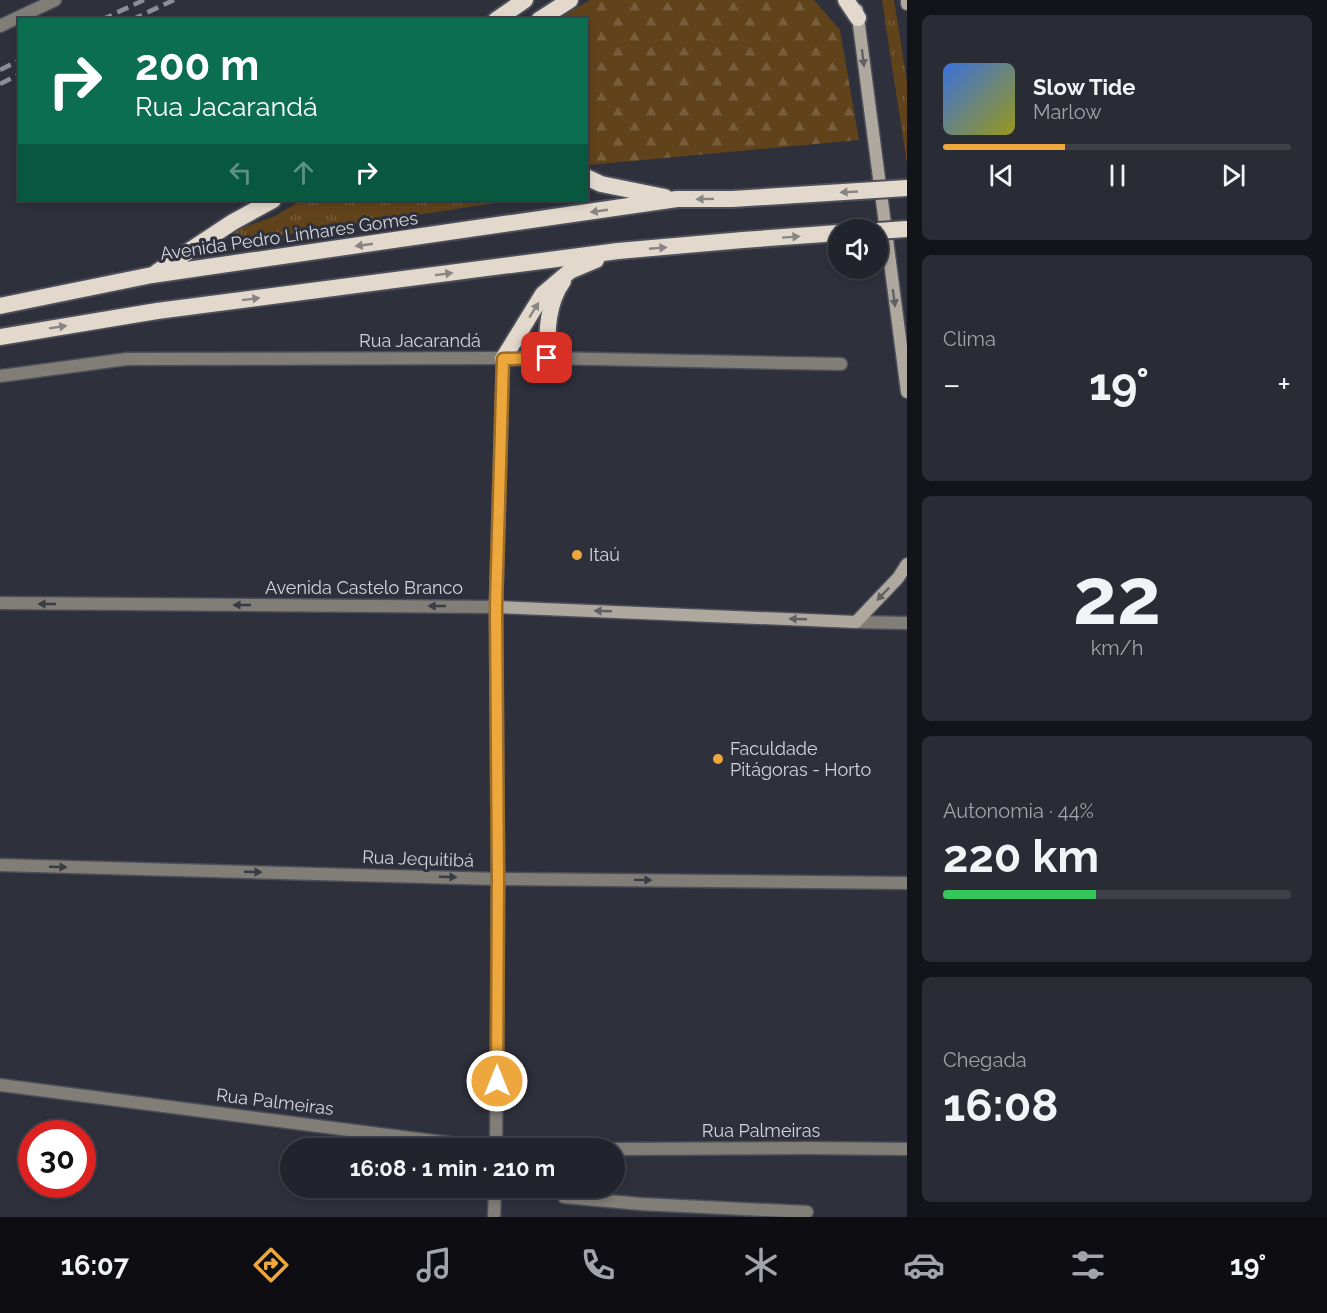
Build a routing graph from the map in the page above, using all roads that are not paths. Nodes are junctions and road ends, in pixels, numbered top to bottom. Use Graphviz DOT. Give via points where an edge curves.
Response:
graph roads {
  1 [pos="525,0"];
  2 [pos="570,0"];
  3 [pos="846,0"];
  4 [pos="855,0"];
  5 [pos="51,2"];
  6 [pos="499,18"];
  7 [pos="542,18"];
  8 [pos="858,18"];
  9 [pos="0,26"];
  10 [pos="588,178"];
  11 [pos="907,188"];
  12 [pos="677,199"];
  13 [pos="271,201"];
  14 [pos="907,229"];
  15 [pos="888,230"];
  16 [pos="828,234"];
  17 [pos="618,252"];
  18 [pos="570,271"];
  19 [pos="152,275"];
  20 [pos="0,306"];
  21 [pos="0,337"];
  22 [pos="547,358"];
  23 [pos="503,359"];
  24 [pos="841,364"];
  25 [pos="0,376"];
  26 [pos="907,392"];
  27 [pos="907,564"];
  28 [pos="0,603"];
  29 [pos="496,606"];
  30 [pos="856,622"];
  31 [pos="907,623"];
  32 [pos="0,865"];
  33 [pos="498,879"];
  34 [pos="907,883"];
  35 [pos="0,1085"];
  36 [pos="411,1138"];
  37 [pos="496,1138"];
  38 [pos="625,1149"];
  39 [pos="907,1149"];
  40 [pos="495,1198"];
  41 [pos="575,1198"];
  42 [pos="807,1212"];
  43 [pos="494,1217"];
  1 -- 6 [label="highway"];
  2 -- 7 [label="highway"];
  3 -- 8 [label="highway"];
  4 -- 8 [label="main road"];
  5 -- 9 [label="street"];
  8 -- 26 [label="main road, one-way"];
  10 -- 12 [label="highway"];
  11 -- 12 [label="highway, Avenida Pedro Linhares Gomes, one-way, bridge"];
  12 -- 19 [label="highway, Avenida Pedro Linhares Gomes, one-way"];
  13 -- 19 [label="highway"];
  14 -- 15 [label="highway, bridge"];
  17 -- 16 [label="highway, one-way"];
  17 -- 18 [label="highway"];
  21 -- 17 [label="highway, one-way" via="157,311"];
  18 -- 22 [label="highway" via="557,290 550,313"];
  23 -- 18 [label="highway, one-way" via="543,294"];
  19 -- 20 [label="highway, Avenida Pedro Linhares Gomes"];
  22 -- 23 [label="street, Rua Jacarandá"];
  22 -- 24 [label="street, Rua Jacarandá"];
  23 -- 25 [label="street, Rua Jacarandá" via="127,359"];
  23 -- 29 [label="main road"];
  27 -- 30 [label="main road, one-way"];
  29 -- 28 [label="street, Avenida Castelo Branco, one-way"];
  30 -- 29 [label="main road, Avenida Castelo Branco, one-way"];
  29 -- 33 [label="street"];
  30 -- 31 [label="street, Avenida Castelo Branco"];
  32 -- 33 [label="street, Rua Jequitibá, one-way"];
  33 -- 34 [label="street, Rua Jequitibá, one-way"];
  33 -- 37 [label="street"];
  35 -- 36 [label="street, Rua Palmeiras"];
  38 -- 39 [label="street, Rua Palmeiras"];
  40 -- 43 [label="street"];
  41 -- 42 [label="street"];
}
